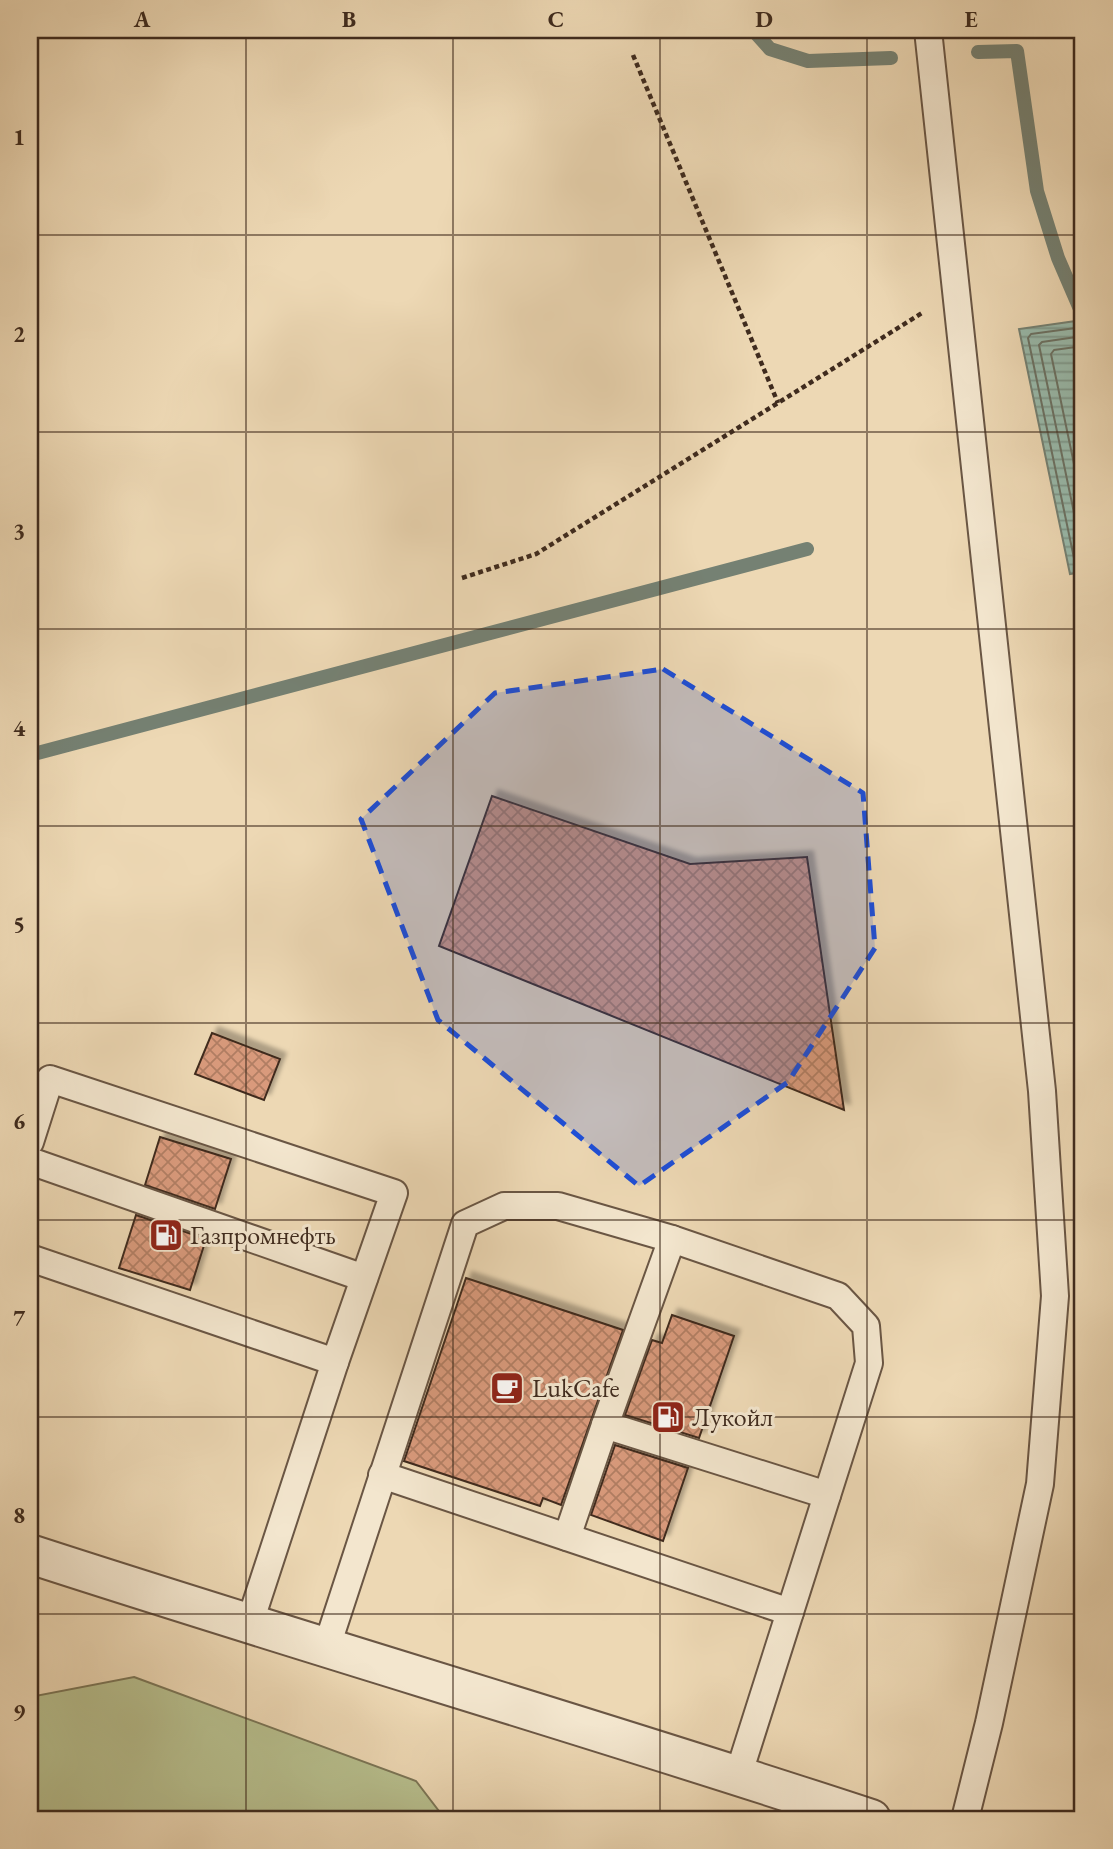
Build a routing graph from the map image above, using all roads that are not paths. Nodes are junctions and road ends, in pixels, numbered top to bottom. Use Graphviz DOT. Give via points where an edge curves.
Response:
graph roads {
  1 [pos="928,30"];
  2 [pos="30,1142"];
  3 [pos="30,1161"];
  4 [pos="672,1239"];
  5 [pos="30,1258"];
  6 [pos="364,1278"];
  7 [pos="335,1362"];
  8 [pos="605,1425"];
  9 [pos="382,1475"];
  10 [pos="827,1496"];
  11 [pos="568,1537"];
  12 [pos="30,1554"];
  13 [pos="790,1612"];
  14 [pos="249,1625"];
  15 [pos="326,1649"];
  16 [pos="738,1776"];
  17 [pos="871,1819"];
  18 [pos="965,1819"];
  1 -- 18 [label="lane" via="1042,1091 1055,1296 1040,1484"];
  2 -- 6 [label="lane" via="50,1079 394,1193"];
  3 -- 6 [label="lane"];
  4 -- 8 [label="lane"];
  4 -- 9 [label="lane" via="558,1206 504,1206 465,1224"];
  4 -- 10 [label="lane" via="838,1296 866,1326 869,1363"];
  5 -- 7 [label="lane"];
  6 -- 7 [label="lane"];
  7 -- 14 [label="lane"];
  8 -- 10 [label="lane"];
  8 -- 11 [label="lane"];
  9 -- 11 [label="lane"];
  9 -- 15 [label="lane"];
  10 -- 13 [label="lane"];
  11 -- 13 [label="lane"];
  12 -- 14 [label="street"];
  13 -- 16 [label="lane"];
  14 -- 15 [label="street"];
  15 -- 16 [label="street"];
  16 -- 17 [label="street"];
}
